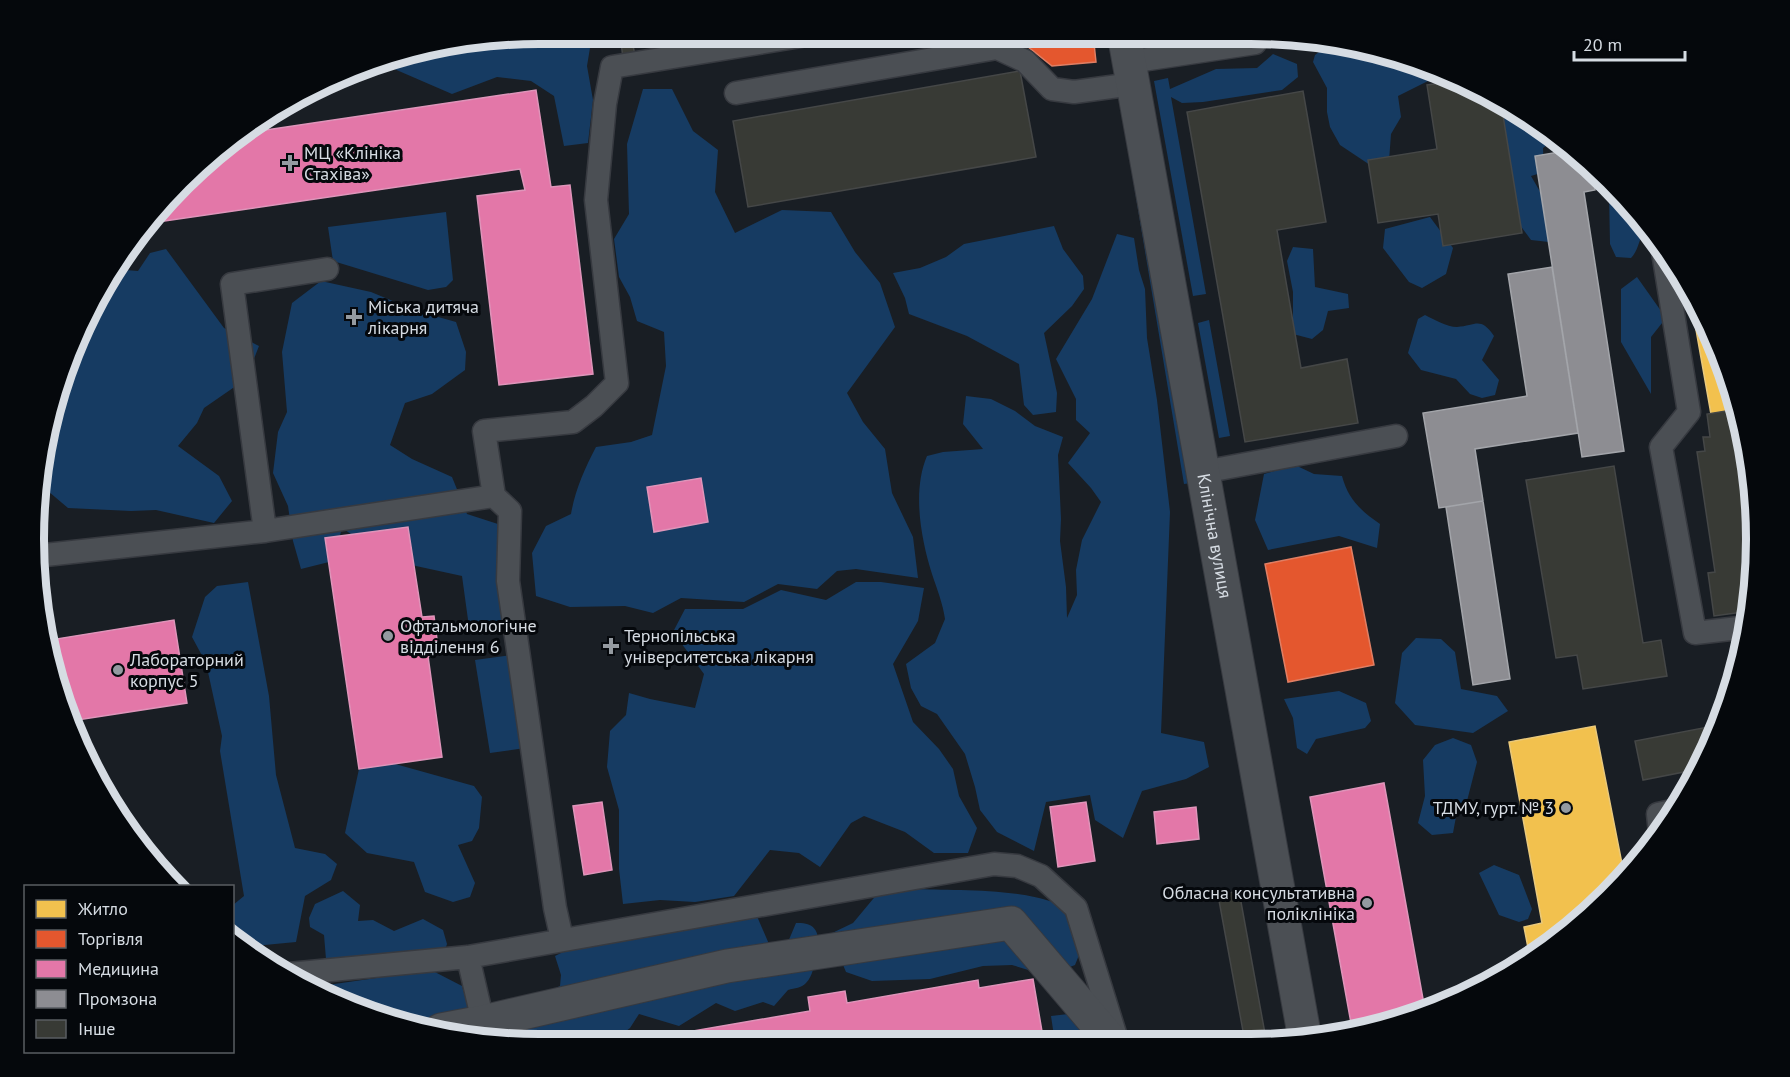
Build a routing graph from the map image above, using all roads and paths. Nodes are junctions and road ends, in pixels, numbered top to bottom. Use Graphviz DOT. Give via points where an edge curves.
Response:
graph roads {
  1 [pos="752,44"];
  2 [pos="1248,44"];
  3 [pos="1128,60"];
  4 [pos="736,93"];
  5 [pos="1665,267"];
  6 [pos="327,269"];
  7 [pos="1396,436"];
  8 [pos="1203,472"];
  9 [pos="494,496"];
  10 [pos="265,531"];
  11 [pos="45,555"];
  12 [pos="1738,628"];
  13 [pos="562,939"];
  14 [pos="468,957"];
  15 [pos="302,973"];
  16 [pos="485,1030"];
  17 [pos="488,1030"];
  18 [pos="1303,1030"];
  19 [pos="1105,1034"];
  20 [pos="1115,1034"];
  1 -- 9 [label="lane" via="612,67 596,200 617,383 573,422 484,431"];
  2 -- 3 [label="lane"];
  3 -- 4 [label="lane" via="1074,92 1052,89 1025,61 997,48"];
  3 -- 8 [label="street, Клінічна вулиця"];
  5 -- 12 [label="lane" via="1689,412 1661,447 1695,633"];
  6 -- 10 [label="lane" via="232,284"];
  7 -- 8 [label="lane"];
  8 -- 18 [label="street, Клінічна вулиця"];
  9 -- 10 [label="lane"];
  9 -- 13 [label="lane" via="510,511 508,580"];
  10 -- 11 [label="lane"];
  13 -- 14 [label="lane"];
  13 -- 20 [label="lane" via="994,864 1017,866 1041,876 1076,908"];
  14 -- 15 [label="lane"];
  14 -- 16 [label="lane"];
  17 -- 19 [label="street" via="727,966 1011,923"];
}
